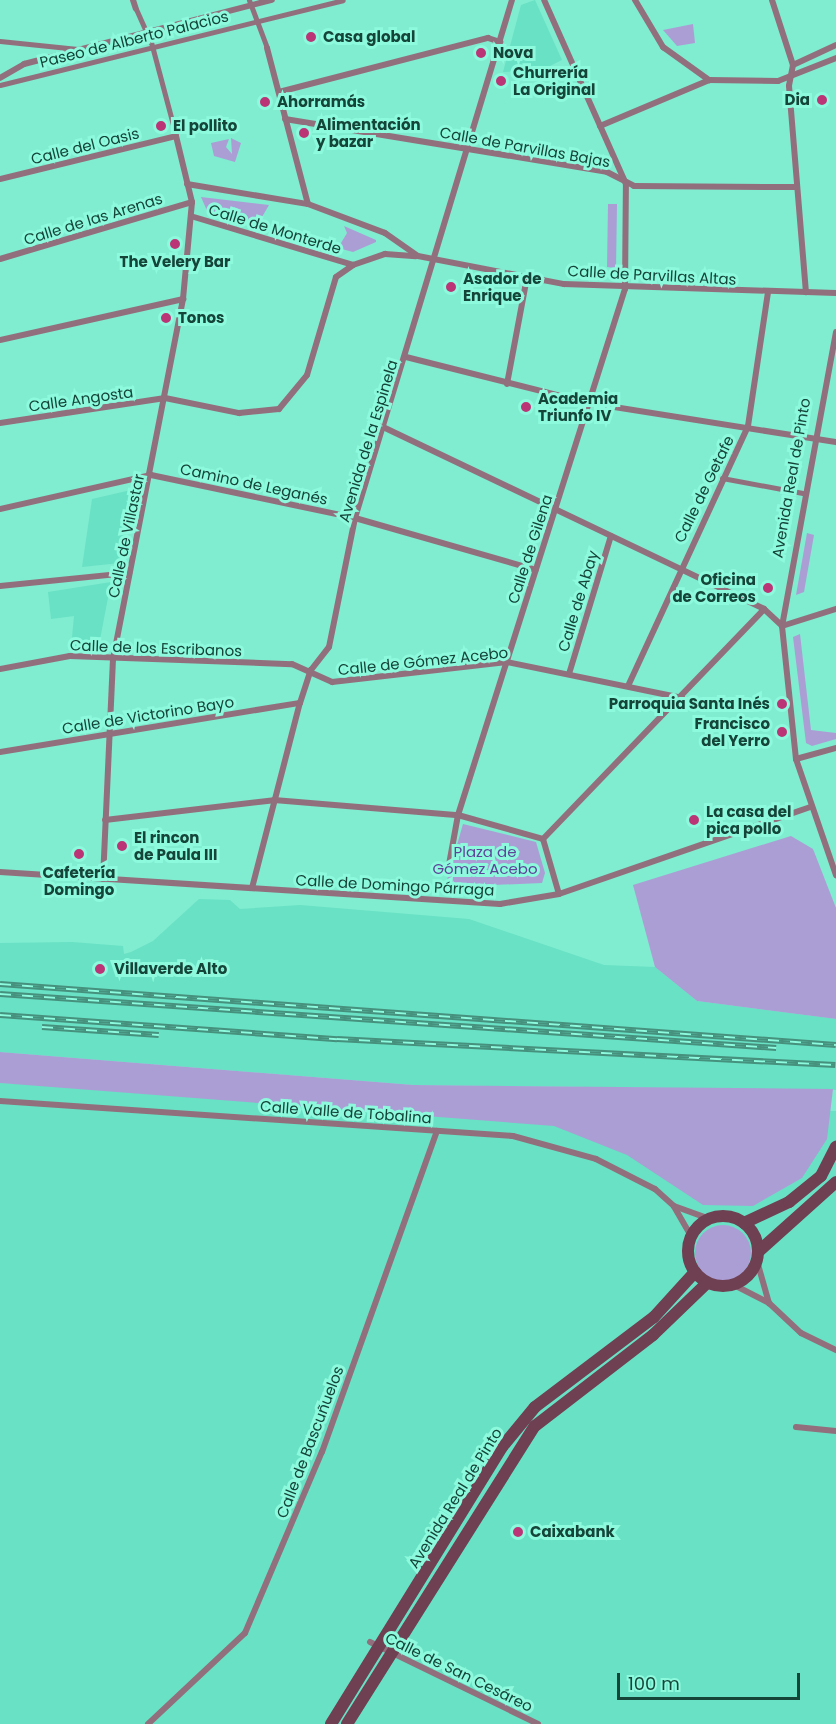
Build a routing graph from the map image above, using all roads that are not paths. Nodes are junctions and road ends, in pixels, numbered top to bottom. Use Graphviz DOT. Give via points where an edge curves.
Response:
graph roads {
  1 [pos="133,0"];
  2 [pos="272,0"];
  3 [pos="343,0"];
  4 [pos="512,0"];
  5 [pos="544,0"];
  6 [pos="635,0"];
  7 [pos="772,0"];
  8 [pos="250,3"];
  9 [pos="136,9"];
  10 [pos="258,21"];
  11 [pos="146,33"];
  12 [pos="0,41"];
  13 [pos="500,42"];
  14 [pos="836,45"];
  15 [pos="153,48"];
  16 [pos="267,48"];
  17 [pos="83,49"];
  18 [pos="836,57"];
  19 [pos="793,65"];
  20 [pos="0,78"];
  21 [pos="789,78"];
  22 [pos="709,81"];
  23 [pos="0,85"];
  24 [pos="279,92"];
  25 [pos="285,119"];
  26 [pos="600,126"];
  27 [pos="176,136"];
  28 [pos="467,148"];
  29 [pos="0,179"];
  30 [pos="187,184"];
  31 [pos="626,184"];
  32 [pos="795,187"];
  33 [pos="192,202"];
  34 [pos="308,204"];
  35 [pos="194,217"];
  36 [pos="418,256"];
  37 [pos="433,258"];
  38 [pos="0,259"];
  39 [pos="353,265"];
  40 [pos="527,278"];
  41 [pos="625,289"];
  42 [pos="768,292"];
  43 [pos="806,292"];
  44 [pos="836,293"];
  45 [pos="183,299"];
  46 [pos="836,334"];
  47 [pos="0,340"];
  48 [pos="406,357"];
  49 [pos="507,384"];
  50 [pos="165,398"];
  51 [pos="589,403"];
  52 [pos="0,423"];
  53 [pos="748,426"];
  54 [pos="383,427"];
  55 [pos="813,438"];
  56 [pos="836,442"];
  57 [pos="151,475"];
  58 [pos="721,478"];
  59 [pos="803,493"];
  60 [pos="0,509"];
  61 [pos="555,510"];
  62 [pos="355,518"];
  63 [pos="611,536"];
  64 [pos="679,567"];
  65 [pos="536,570"];
  66 [pos="129,573"];
  67 [pos="0,586"];
  68 [pos="764,609"];
  69 [pos="836,609"];
  70 [pos="782,626"];
  71 [pos="113,658"];
  72 [pos="507,662"];
  73 [pos="0,669"];
  74 [pos="310,670"];
  75 [pos="569,674"];
  76 [pos="628,686"];
  77 [pos="682,698"];
  78 [pos="300,704"];
  79 [pos="109,734"];
  80 [pos="836,748"];
  81 [pos="0,752"];
  82 [pos="796,759"];
  83 [pos="274,800"];
  84 [pos="810,807"];
  85 [pos="458,815"];
  86 [pos="105,820"];
  87 [pos="543,839"];
  88 [pos="448,870"];
  89 [pos="0,872"];
  90 [pos="836,874"];
  91 [pos="103,879"];
  92 [pos="252,888"];
  93 [pos="559,894"];
  94 [pos="0,1101"];
  95 [pos="437,1131"];
  96 [pos="836,1147"];
  97 [pos="836,1182"];
  98 [pos="674,1206"];
  99 [pos="709,1219"];
  100 [pos="744,1223"];
  101 [pos="691,1236"];
  102 [pos="758,1257"];
  103 [pos="695,1272"];
  104 [pos="707,1282"];
  105 [pos="734,1285"];
  106 [pos="769,1303"];
  107 [pos="836,1350"];
  108 [pos="796,1427"];
  109 [pos="836,1431"];
  110 [pos="375,1645"];
  111 [pos="392,1653"];
  112 [pos="148,1724"];
  113 [pos="331,1724"];
  114 [pos="347,1724"];
  115 [pos="538,1724"];
  1 -- 9 [label="street"];
  2 -- 8 [label="street, Paseo de Alberto Palacios"];
  3 -- 10 [label="street, Paseo de Alberto Palacios"];
  4 -- 13 [label="street, Avenida de la Espinela"];
  5 -- 26 [label="street"];
  6 -- 22 [label="street" via="663,47"];
  7 -- 19 [label="street"];
  8 -- 10 [label="street"];
  8 -- 11 [label="street, Paseo de Alberto Palacios"];
  9 -- 11 [label="street"];
  10 -- 15 [label="street, Paseo de Alberto Palacios"];
  10 -- 16 [label="street"];
  11 -- 15 [label="street"];
  11 -- 17 [label="street, Paseo de Alberto Palacios"];
  12 -- 17 [label="street"];
  13 -- 24 [label="street" via="488,38"];
  13 -- 28 [label="street, Avenida de la Espinela"];
  14 -- 19 [label="street"];
  15 -- 23 [label="street, Paseo de Alberto Palacios"];
  15 -- 27 [label="street"];
  16 -- 24 [label="street"];
  17 -- 20 [label="street, Paseo de Alberto Palacios" via="24,64"];
  18 -- 21 [label="street"];
  19 -- 21 [label="street"];
  21 -- 22 [label="street"];
  21 -- 32 [label="street"];
  22 -- 26 [label="street"];
  24 -- 25 [label="street"];
  25 -- 28 [label="street, Calle de Parvillas Bajas"];
  25 -- 34 [label="street"];
  26 -- 31 [label="street"];
  27 -- 29 [label="street, Calle del Oasis"];
  27 -- 30 [label="street, Calle de Villastar"];
  28 -- 31 [label="street, Calle de Parvillas Bajas" via="607,172"];
  28 -- 37 [label="street, Avenida de la Espinela"];
  30 -- 33 [label="street, Calle de Villastar"];
  30 -- 34 [label="street"];
  31 -- 32 [label="street, Calle de Parvillas Bajas"];
  31 -- 41 [label="street, Calle de Gilena"];
  32 -- 43 [label="street"];
  33 -- 35 [label="street, Calle de Villastar"];
  33 -- 38 [label="street, Calle de las Arenas"];
  34 -- 36 [label="street" via="385,233"];
  35 -- 39 [label="street, Calle de Monterde"];
  35 -- 45 [label="street, Calle de Villastar"];
  36 -- 37 [label="street, Calle de Monterde"];
  36 -- 39 [label="street, Calle de Monterde" via="385,254"];
  37 -- 40 [label="street, Calle de Parvillas Altas"];
  37 -- 48 [label="street, Avenida de la Espinela"];
  39 -- 50 [label="street" via="336,277 307,375 279,409 239,413"];
  40 -- 41 [label="street, Calle de Parvillas Altas"];
  40 -- 49 [label="street"];
  41 -- 42 [label="street, Calle de Parvillas Altas"];
  41 -- 51 [label="street, Calle de Gilena"];
  42 -- 43 [label="street, Calle de Parvillas Altas"];
  42 -- 53 [label="street, Calle de Getafe"];
  43 -- 44 [label="street, Calle de Parvillas Altas"];
  45 -- 47 [label="street"];
  45 -- 50 [label="street, Calle de Villastar"];
  46 -- 55 [label="street, Avenida Real de Pinto"];
  48 -- 49 [label="street"];
  48 -- 54 [label="street, Avenida de la Espinela"];
  49 -- 51 [label="street"];
  50 -- 52 [label="street, Calle Angosta"];
  50 -- 57 [label="street, Calle de Villastar"];
  51 -- 53 [label="street"];
  51 -- 61 [label="street, Calle de Gilena"];
  53 -- 55 [label="street"];
  53 -- 58 [label="street, Calle de Getafe"];
  54 -- 61 [label="street"];
  54 -- 62 [label="street, Avenida de la Espinela"];
  55 -- 56 [label="street"];
  55 -- 59 [label="street, Avenida Real de Pinto"];
  57 -- 60 [label="street, Camino de Leganés"];
  57 -- 62 [label="street, Camino de Leganés"];
  57 -- 66 [label="street, Calle de Villastar"];
  58 -- 59 [label="street"];
  58 -- 64 [label="street, Calle de Getafe"];
  59 -- 70 [label="street, Avenida Real de Pinto"];
  61 -- 63 [label="street"];
  61 -- 65 [label="street, Calle de Gilena"];
  62 -- 65 [label="street, Camino de Leganés"];
  62 -- 74 [label="street, Avenida de la Espinela" via="329,647"];
  63 -- 64 [label="street"];
  63 -- 75 [label="street, Calle de Abay"];
  64 -- 68 [label="street"];
  64 -- 76 [label="street, Calle de Getafe"];
  65 -- 72 [label="street, Calle de Gilena"];
  66 -- 67 [label="street"];
  66 -- 71 [label="street, Calle de Villastar"];
  68 -- 70 [label="street"];
  68 -- 77 [label="street"];
  69 -- 70 [label="street"];
  70 -- 82 [label="street, Avenida Real de Pinto"];
  71 -- 73 [label="street, Calle de los Escribanos" via="70,656"];
  71 -- 74 [label="street, Calle de los Escribanos" via="292,664"];
  71 -- 79 [label="street, Calle de Villastar"];
  72 -- 74 [label="street, Calle de Gómez Acebo" via="333,682"];
  72 -- 75 [label="street, Calle de Gómez Acebo"];
  72 -- 85 [label="street, Calle de Gilena"];
  74 -- 78 [label="street, Avenida de la Espinela"];
  75 -- 76 [label="street, Calle de Gómez Acebo"];
  76 -- 77 [label="street, Calle de Gómez Acebo"];
  77 -- 87 [label="street"];
  78 -- 79 [label="street, Calle de Victorino Bayo"];
  78 -- 83 [label="street, Avenida de la Espinela"];
  79 -- 81 [label="street, Calle de Victorino Bayo"];
  79 -- 86 [label="street, Calle de Villastar"];
  80 -- 82 [label="street"];
  82 -- 84 [label="street, Avenida Real de Pinto"];
  83 -- 85 [label="street"];
  83 -- 86 [label="street"];
  83 -- 92 [label="street, Avenida de la Espinela"];
  84 -- 90 [label="street, Avenida Real de Pinto"];
  84 -- 93 [label="street, Calle de Domingo Párraga"];
  85 -- 87 [label="street"];
  85 -- 88 [label="street, Calle de Gilena"];
  86 -- 91 [label="street, Calle de Villastar"];
  87 -- 93 [label="street"];
  89 -- 91 [label="street, Calle de Domingo Párraga"];
  91 -- 92 [label="street, Calle de Domingo Párraga"];
  92 -- 93 [label="street, Calle de Domingo Párraga" via="500,904"];
  94 -- 95 [label="street, Calle Valle de Tobalina"];
  95 -- 98 [label="street, Calle Valle de Tobalina" via="555,1144 636,1179"];
  95 -- 112 [label="street, Calle de Bascuñuelos" via="322,1452 245,1633"];
  96 -- 100 [label="main road" via="821,1176 789,1203"];
  97 -- 102 [label="main road"];
  98 -- 99 [label="street, Calle Valle de Tobalina"];
  98 -- 101 [label="street, Calle Valle de Tobalina"];
  99 -- 100 [label="main road" via="733,1217"];
  99 -- 101 [label="main road"];
  100 -- 102 [label="main road"];
  101 -- 103 [label="main road" via="688,1250"];
  102 -- 105 [label="main road"];
  102 -- 106 [label="street"];
  103 -- 104 [label="main road"];
  103 -- 110 [label="main road, Avenida Real de Pinto" via="654,1317 535,1407 502,1447"];
  104 -- 105 [label="main road"];
  104 -- 111 [label="main road, Avenida Real de Pinto" via="653,1335 535,1426"];
  105 -- 106 [label="street"];
  106 -- 107 [label="street" via="801,1333"];
  108 -- 109 [label="street"];
  110 -- 111 [label="street, Calle de San Cesáreo"];
  110 -- 113 [label="main road, Avenida Real de Pinto"];
  111 -- 114 [label="main road, Avenida Real de Pinto"];
  111 -- 115 [label="street, Calle de San Cesáreo"];
}
